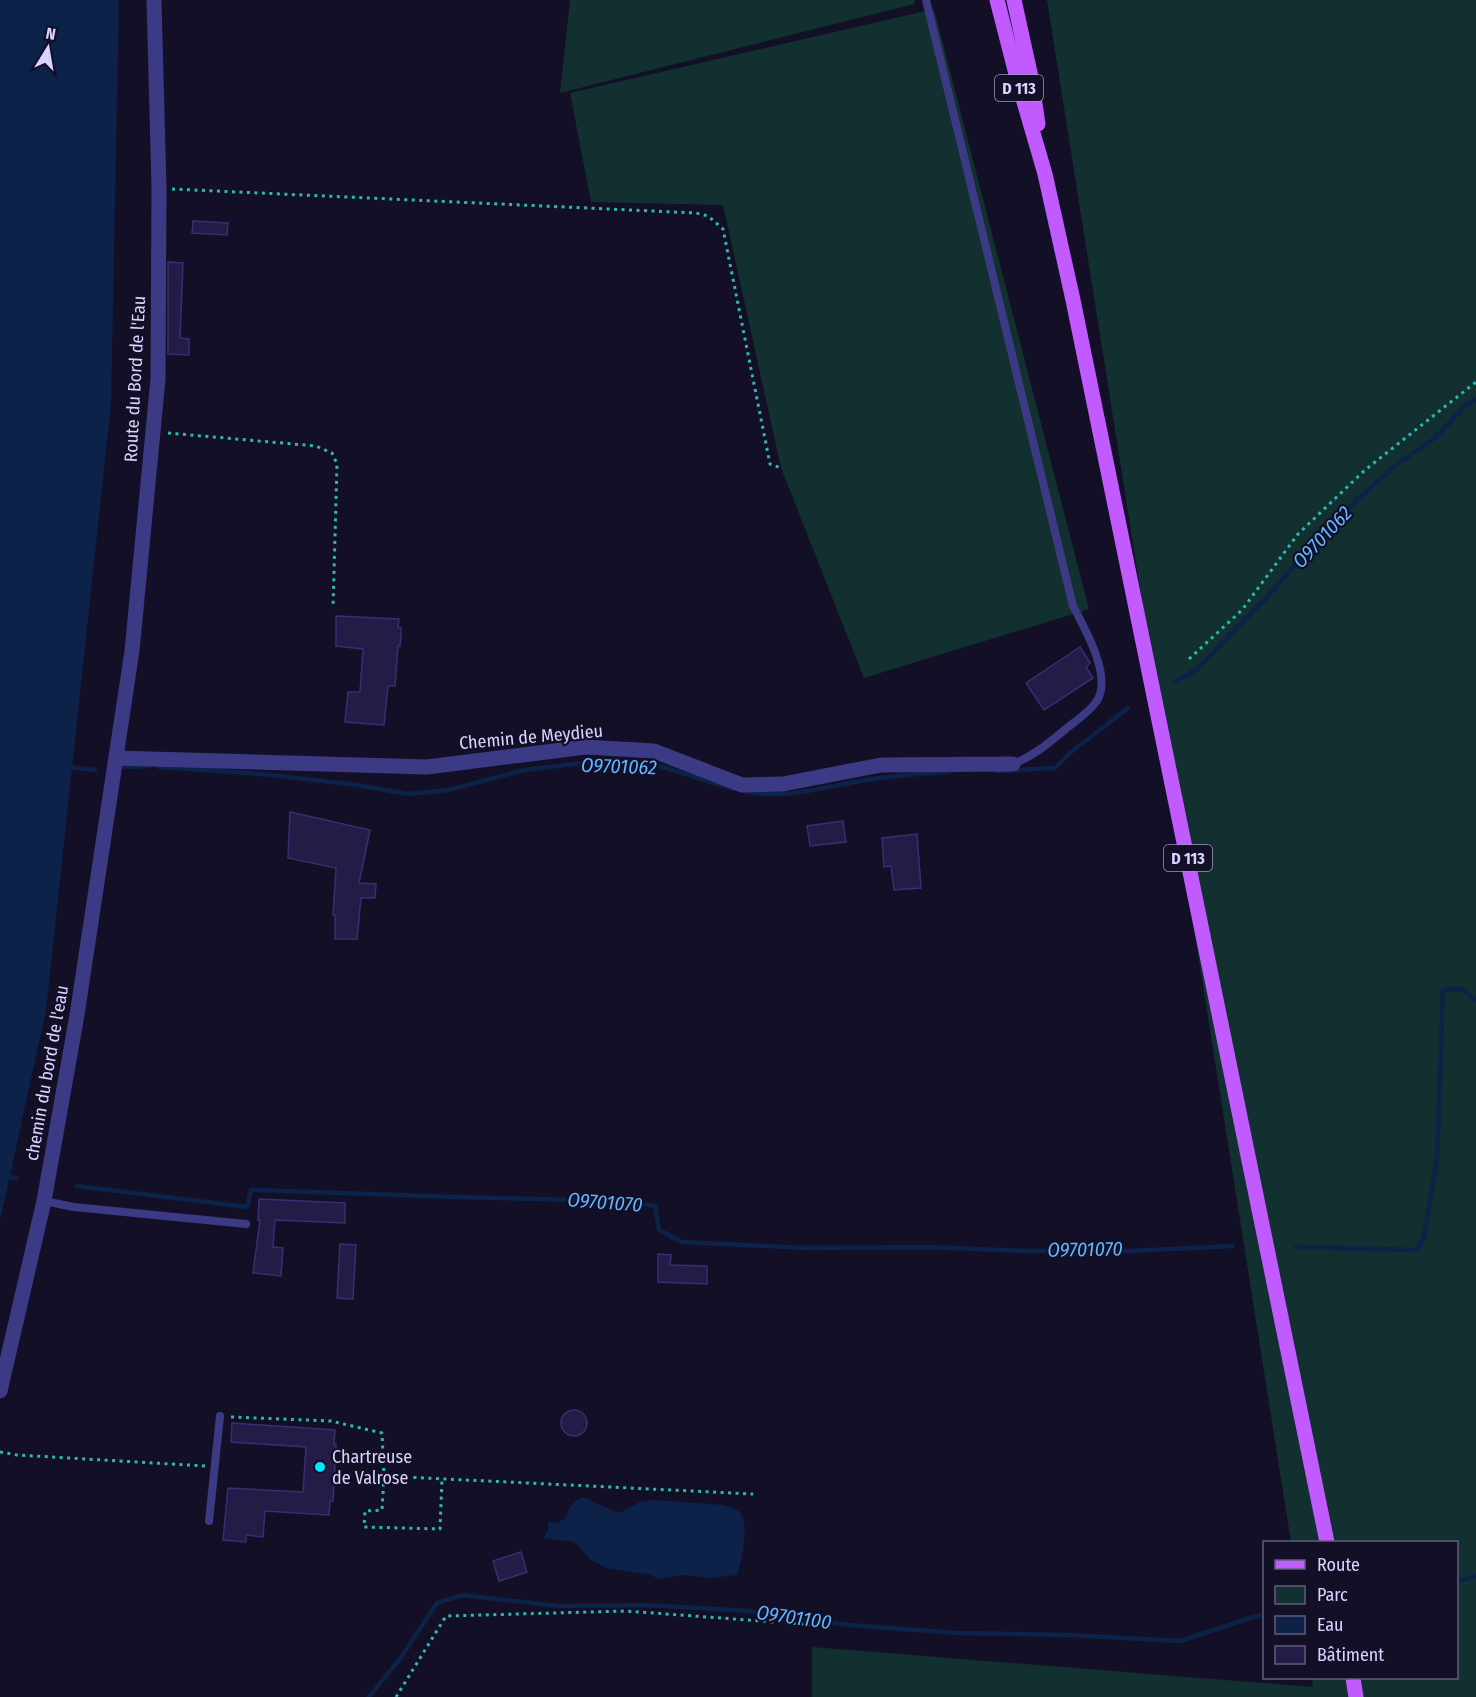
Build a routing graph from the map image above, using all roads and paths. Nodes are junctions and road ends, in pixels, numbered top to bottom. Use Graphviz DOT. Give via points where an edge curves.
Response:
graph roads {
  1 [pos="154,0"];
  2 [pos="926,0"];
  3 [pos="997,0"];
  4 [pos="1014,0"];
  5 [pos="1045,174"];
  6 [pos="159,188"];
  7 [pos="1476,382"];
  8 [pos="154,432"];
  9 [pos="781,468"];
  10 [pos="333,608"];
  11 [pos="1189,659"];
  12 [pos="116,758"];
  13 [pos="1013,764"];
  14 [pos="44,1201"];
  15 [pos="246,1224"];
  16 [pos="0,1391"];
  17 [pos="220,1416"];
  18 [pos="0,1452"];
  19 [pos="214,1466"];
  20 [pos="384,1476"];
  21 [pos="442,1479"];
  22 [pos="753,1494"];
  23 [pos="209,1521"];
  24 [pos="1327,1541"];
  25 [pos="829,1626"];
  26 [pos="1353,1679"];
  27 [pos="396,1697"];
  28 [pos="1356,1697"];
  1 -- 6 [label="street, Route du Bord de l'Eau"];
  2 -- 13 [label="lane" via="1073,606 1101,670 1098,699 1087,711 1029,758"];
  3 -- 5 [label="main road, D 113"];
  4 -- 5 [label="main road, D 113" via="1031,77"];
  5 -- 24 [label="main road, D 113"];
  6 -- 8 [label="street, Route du Bord de l'Eau"];
  6 -- 9 [label="path" via="708,216 723,229 770,464"];
  7 -- 11 [label="path" via="1365,470 1298,534 1242,610"];
  8 -- 10 [label="path" via="316,446 332,453 337,464"];
  8 -- 12 [label="street, Route du Bord de l'Eau" via="132,651"];
  12 -- 13 [label="street, Chemin de Meydieu" via="427,767 586,747 654,751 742,785 783,784 881,765"];
  12 -- 14 [label="street, chemin du bord de l'eau"];
  14 -- 15 [label="lane"];
  14 -- 16 [label="street, chemin du bord de l'eau"];
  17 -- 19 [label="lane"];
  17 -- 20 [label="path" via="330,1421 382,1433"];
  18 -- 19 [label="path"];
  19 -- 23 [label="lane"];
  20 -- 21 [label="path"];
  20 -- 21 [label="path" via="382,1510 365,1511 364,1527 441,1528"];
  21 -- 22 [label="path"];
  25 -- 27 [label="path" via="626,1611 446,1616"];
  26 -- 28 [label="main road"];
}
